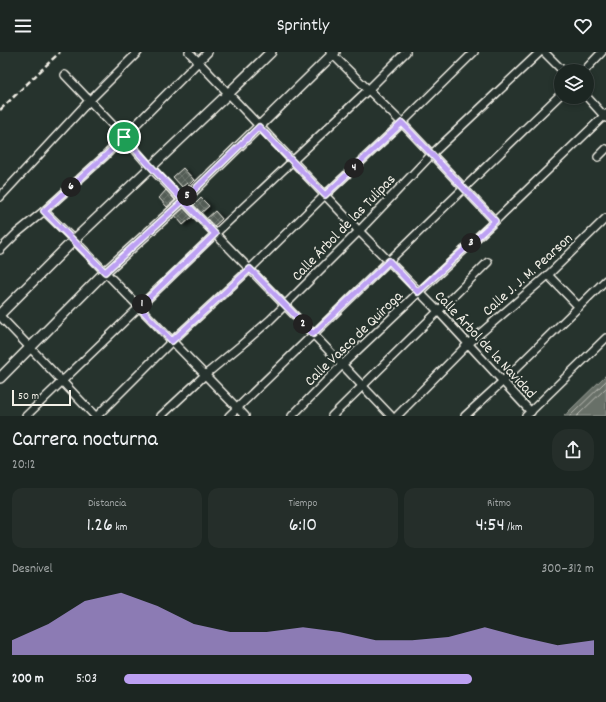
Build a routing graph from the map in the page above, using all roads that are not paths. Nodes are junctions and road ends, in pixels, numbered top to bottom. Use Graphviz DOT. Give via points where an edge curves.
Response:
graph roads {
  1 [pos="138,52"];
  2 [pos="189,52"];
  3 [pos="208,52"];
  4 [pos="271,52"];
  5 [pos="406,52"];
  6 [pos="474,52"];
  7 [pos="540,52"];
  8 [pos="544,52"];
  9 [pos="602,52"];
  10 [pos="333,53"];
  11 [pos="198,62"];
  12 [pos="556,64"];
  13 [pos="591,64"];
  14 [pos="65,75"];
  15 [pos="368,90"];
  16 [pos="228,94"];
  17 [pos="89,101"];
  18 [pos="554,101"];
  19 [pos="594,104"];
  20 [pos="606,116"];
  21 [pos="402,123"];
  22 [pos="259,127"];
  23 [pos="124,137"];
  24 [pos="606,149"];
  25 [pos="432,154"];
  26 [pos="598,157"];
  27 [pos="293,161"];
  28 [pos="151,168"];
  29 [pos="464,189"];
  30 [pos="325,195"];
  31 [pos="0,197"];
  32 [pos="183,201"];
  33 [pos="44,211"];
  34 [pos="606,218"];
  35 [pos="495,221"];
  36 [pos="359,231"];
  37 [pos="215,234"];
  38 [pos="74,240"];
  39 [pos="0,250"];
  40 [pos="389,261"];
  41 [pos="488,262"];
  42 [pos="250,269"];
  43 [pos="105,272"];
  44 [pos="548,275"];
  45 [pos="606,280"];
  46 [pos="418,292"];
  47 [pos="285,305"];
  48 [pos="139,307"];
  49 [pos="579,307"];
  50 [pos="438,311"];
  51 [pos="0,315"];
  52 [pos="313,334"];
  53 [pos="606,338"];
  54 [pos="172,341"];
  55 [pos="468,344"];
  56 [pos="31,348"];
  57 [pos="342,365"];
  58 [pos="205,375"];
  59 [pos="0,378"];
  60 [pos="63,382"];
  61 [pos="502,382"];
  62 [pos="362,386"];
  63 [pos="237,408"];
  64 [pos="529,414"];
  65 [pos="26,416"];
  66 [pos="96,416"];
  67 [pos="160,416"];
  68 [pos="229,416"];
  69 [pos="245,416"];
  70 [pos="292,416"];
  71 [pos="332,416"];
  72 [pos="391,416"];
  73 [pos="397,416"];
  74 [pos="465,416"];
  1 -- 17 [label="street"];
  2 -- 11 [label="street, Calle Árbol de la Navidad"];
  3 -- 11 [label="street"];
  4 -- 16 [label="street"];
  5 -- 15 [label="street"];
  6 -- 21 [label="street"];
  7 -- 25 [label="street, Calle Árbol de las Tulipas"];
  8 -- 12 [label="street"];
  9 -- 13 [label="street"];
  10 -- 15 [label="street"];
  10 -- 22 [label="street"];
  11 -- 16 [label="street, Calle Árbol de la Navidad"];
  11 -- 23 [label="street"];
  14 -- 17 [label="street"];
  15 -- 21 [label="street"];
  15 -- 27 [label="street"];
  16 -- 22 [label="street, Calle Árbol de la Navidad"];
  16 -- 28 [label="street"];
  17 -- 23 [label="street"];
  17 -- 31 [label="street"];
  18 -- 29 [label="street"];
  19 -- 20 [label="street"];
  20 -- 35 [label="street, Calle Vasco de Quiroga"];
  21 -- 25 [label="street"];
  21 -- 30 [label="street"];
  22 -- 27 [label="street, Calle Árbol de la Navidad"];
  22 -- 32 [label="street"];
  23 -- 28 [label="street"];
  23 -- 33 [label="street"];
  24 -- 26 [label="street"];
  25 -- 29 [label="street"];
  25 -- 36 [label="street, Calle Árbol de las Tulipas"];
  27 -- 30 [label="street, Calle Árbol de la Navidad"];
  27 -- 37 [label="street"];
  28 -- 32 [label="street"];
  28 -- 38 [label="street"];
  29 -- 35 [label="street"];
  29 -- 40 [label="street"];
  30 -- 36 [label="street, Calle Árbol de la Navidad"];
  30 -- 42 [label="street"];
  32 -- 37 [label="street"];
  32 -- 43 [label="street"];
  33 -- 38 [label="street"];
  33 -- 39 [label="street"];
  34 -- 44 [label="street, Calle J. J. M. Pearson"];
  35 -- 46 [label="street, Calle Vasco de Quiroga"];
  36 -- 40 [label="street, Calle Árbol de la Navidad"];
  36 -- 47 [label="street, Calle Árbol de las Tulipas"];
  37 -- 42 [label="street"];
  37 -- 48 [label="street"];
  38 -- 43 [label="street"];
  38 -- 51 [label="street"];
  40 -- 46 [label="street, Calle Árbol de la Navidad"];
  40 -- 52 [label="street"];
  41 -- 50 [label="street"];
  42 -- 47 [label="street"];
  42 -- 54 [label="street"];
  43 -- 48 [label="street"];
  43 -- 56 [label="street"];
  44 -- 49 [label="street"];
  44 -- 55 [label="street, Calle J. J. M. Pearson"];
  45 -- 49 [label="street"];
  46 -- 50 [label="street, Calle Árbol de la Navidad"];
  46 -- 57 [label="street, Calle Vasco de Quiroga"];
  47 -- 52 [label="street"];
  47 -- 58 [label="street, Calle Árbol de las Tulipas"];
  48 -- 54 [label="street"];
  48 -- 60 [label="street"];
  49 -- 61 [label="street"];
  50 -- 55 [label="street, Calle Árbol de la Navidad"];
  50 -- 62 [label="street"];
  51 -- 56 [label="street"];
  52 -- 57 [label="street"];
  52 -- 63 [label="street"];
  53 -- 64 [label="street"];
  54 -- 58 [label="street"];
  54 -- 66 [label="street"];
  55 -- 61 [label="street, Calle Árbol de la Navidad"];
  55 -- 73 [label="street, Calle J. J. M. Pearson"];
  56 -- 59 [label="street"];
  56 -- 60 [label="street"];
  57 -- 62 [label="street"];
  57 -- 70 [label="street, Calle Vasco de Quiroga"];
  58 -- 63 [label="street"];
  58 -- 67 [label="street, Calle Árbol de las Tulipas"];
  60 -- 65 [label="street"];
  60 -- 66 [label="street"];
  61 -- 64 [label="street, Calle Árbol de la Navidad"];
  61 -- 74 [label="street"];
  62 -- 71 [label="street"];
  62 -- 72 [label="street"];
  63 -- 68 [label="street"];
  63 -- 69 [label="street"];
}
